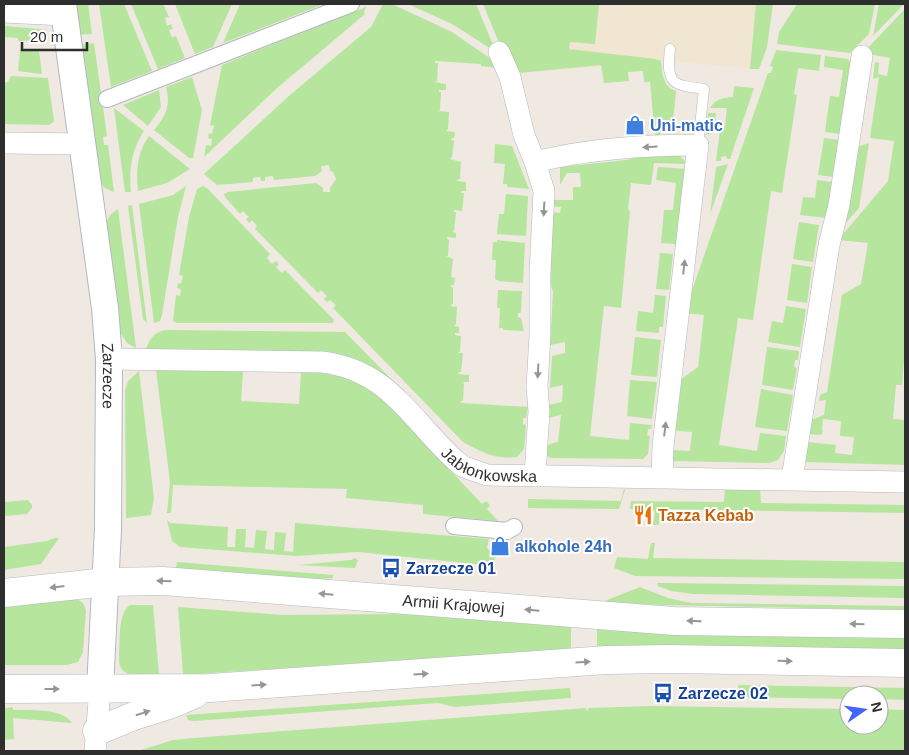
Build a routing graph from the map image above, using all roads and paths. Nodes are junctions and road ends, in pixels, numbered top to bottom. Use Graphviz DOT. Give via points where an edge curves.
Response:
graph roads {
  1 [pos="351,4"];
  2 [pos="64,10"];
  3 [pos="4,12"];
  4 [pos="670,49"];
  5 [pos="499,52"];
  6 [pos="862,56"];
  7 [pos="107,99"];
  8 [pos="4,143"];
  9 [pos="83,144"];
  10 [pos="698,145"];
  11 [pos="535,162"];
  12 [pos="109,359"];
  13 [pos="536,476"];
  14 [pos="662,478"];
  15 [pos="792,479"];
  16 [pos="905,482"];
  17 [pos="454,526"];
  18 [pos="514,527"];
  19 [pos="106,582"];
  20 [pos="4,593"];
  21 [pos="905,624"];
  22 [pos="905,663"];
  23 [pos="210,688"];
  24 [pos="4,689"];
  25 [pos="100,689"];
  26 [pos="96,741"];
  1 -- 7 [label="street"];
  2 -- 3 [label="street"];
  2 -- 9 [label="street, Zarzecze"];
  4 -- 10 [label="lane" via="669,72 673,82 704,89"];
  5 -- 11 [label="street"];
  6 -- 15 [label="street"];
  8 -- 9 [label="street"];
  9 -- 12 [label="street, Zarzecze"];
  10 -- 11 [label="street, one-way" via="591,152"];
  14 -- 10 [label="street, one-way" via="664,436"];
  11 -- 13 [label="street, one-way" via="544,198"];
  12 -- 13 [label="street, Jabłonkowska" via="322,362 350,368 383,387 464,467 487,475"];
  12 -- 19 [label="street, Zarzecze"];
  13 -- 14 [label="street, Jabłonkowska"];
  14 -- 15 [label="street, Jabłonkowska"];
  15 -- 16 [label="street, Jabłonkowska"];
  17 -- 18 [label="street" via="507,531"];
  19 -- 20 [label="main road, Armii Krajowej, one-way"];
  21 -- 19 [label="main road, Armii Krajowej, one-way" via="674,621 163,581"];
  19 -- 25 [label="street, Zarzecze"];
  23 -- 22 [label="main road, one-way" via="606,660"];
  23 -- 25 [label="main road"];
  26 -- 23 [label="main road, one-way" via="134,716"];
  24 -- 25 [label="main road, one-way"];
  25 -- 26 [label="street, Zarzecze"];
}
